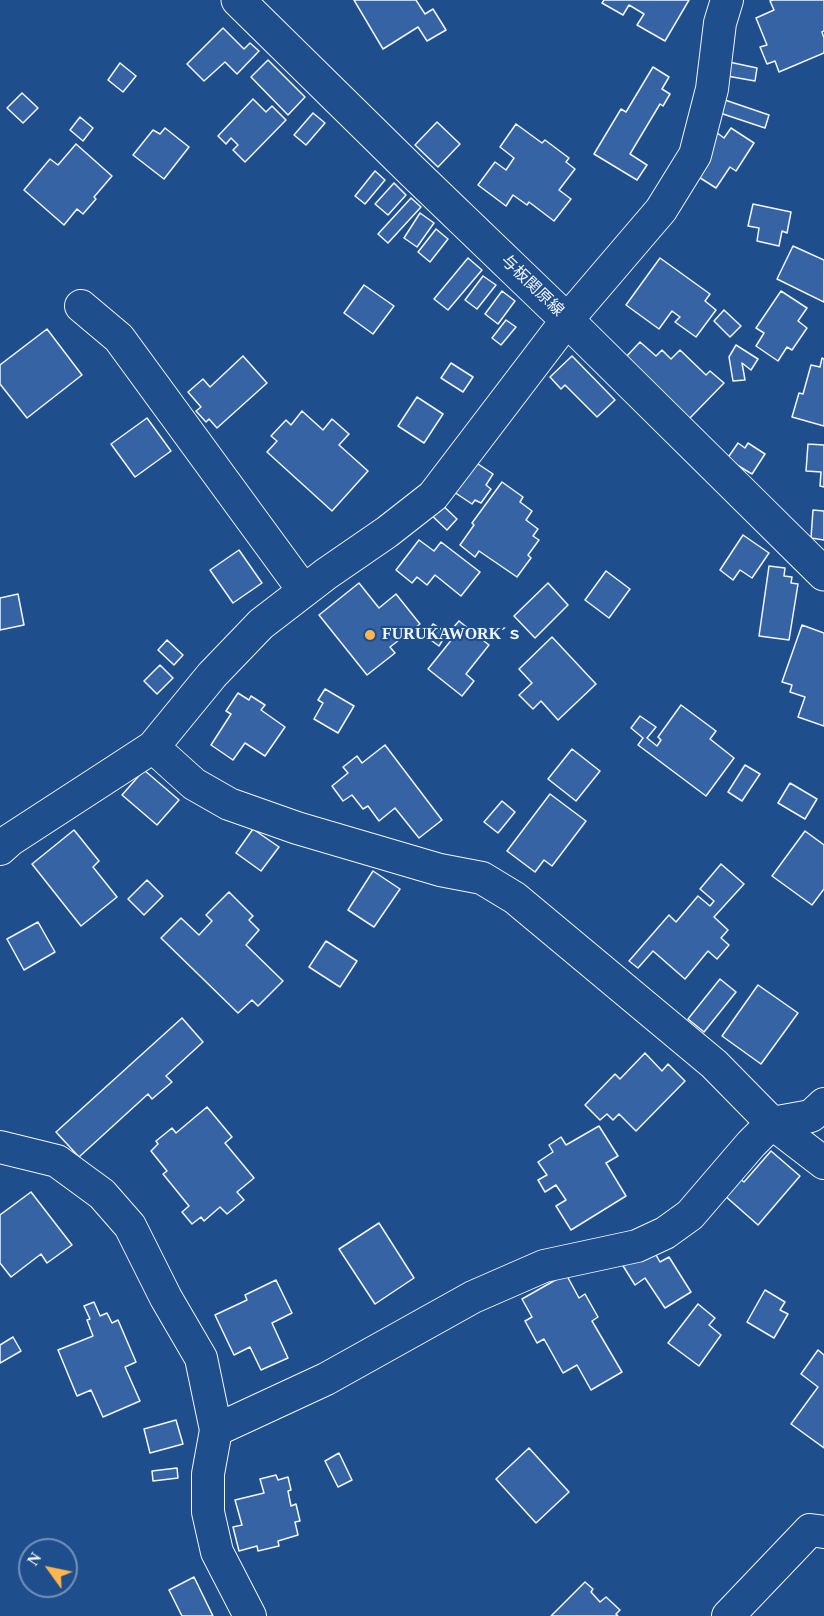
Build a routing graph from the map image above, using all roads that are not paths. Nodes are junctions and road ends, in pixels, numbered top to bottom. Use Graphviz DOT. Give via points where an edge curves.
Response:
graph roads {
  1 [pos="238,0"];
  2 [pos="727,0"];
  3 [pos="81,306"];
  4 [pos="567,320"];
  5 [pos="824,574"];
  6 [pos="304,591"];
  7 [pos="153,747"];
  8 [pos="0,849"];
  9 [pos="824,1104"];
  10 [pos="772,1123"];
  11 [pos="0,1146"];
  12 [pos="824,1163"];
  13 [pos="216,1430"];
  14 [pos="824,1532"];
  15 [pos="250,1616"];
  16 [pos="728,1616"];
  1 -- 4 [label="main road, 与板関原線"];
  2 -- 4 [label="street" via="720,23 712,89 695,155 661,210"];
  3 -- 6 [label="street" via="119,338"];
  4 -- 5 [label="main road, 与板関原線"];
  4 -- 6 [label="street" via="433,496"];
  6 -- 7 [label="street" via="261,624 212,675"];
  7 -- 8 [label="street"];
  7 -- 10 [label="street" via="194,784 229,804 440,870 482,878 515,898 714,1064"];
  9 -- 10 [label="street" via="811,1116"];
  10 -- 12 [label="street"];
  10 -- 13 [label="street" via="690,1215 665,1233 637,1246 544,1266 473,1297 326,1379"];
  11 -- 13 [label="street" via="57,1161 102,1194 130,1226 201,1358"];
  13 -- 15 [label="street" via="208,1474 208,1512 217,1552"];
  14 -- 16 [label="street" via="810,1530"];
}
